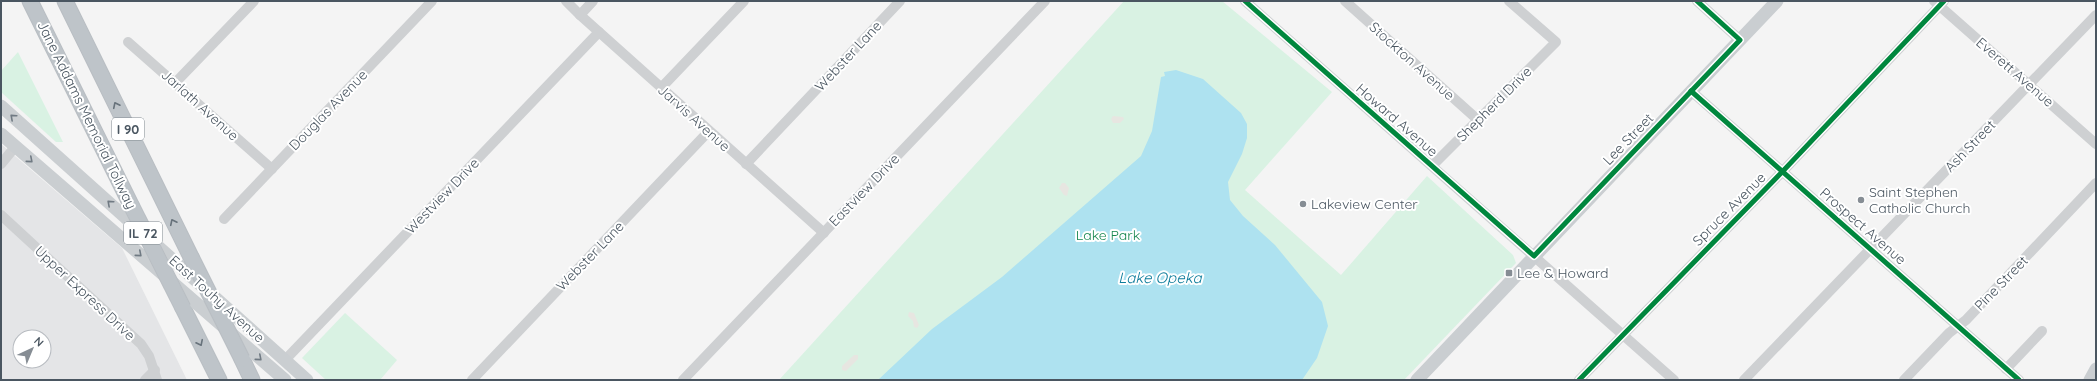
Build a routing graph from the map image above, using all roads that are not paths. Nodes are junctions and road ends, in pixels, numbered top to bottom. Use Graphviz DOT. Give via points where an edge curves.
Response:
graph roads {
  1 [pos="30,1"];
  2 [pos="64,1"];
  3 [pos="254,1"];
  4 [pos="432,1"];
  5 [pos="566,1"];
  6 [pos="593,1"];
  7 [pos="744,1"];
  8 [pos="900,1"];
  9 [pos="1045,1"];
  10 [pos="1245,1"];
  11 [pos="1346,1"];
  12 [pos="1509,1"];
  13 [pos="1697,1"];
  14 [pos="1777,1"];
  15 [pos="1939,3"];
  16 [pos="580,15"];
  17 [pos="2096,15"];
  18 [pos="599,32"];
  19 [pos="1740,40"];
  20 [pos="128,42"];
  21 [pos="175,83"];
  22 [pos="2029,85"];
  23 [pos="661,88"];
  24 [pos="1691,91"];
  25 [pos="1,106"];
  26 [pos="1478,120"];
  27 [pos="709,131"];
  28 [pos="1,134"];
  29 [pos="2096,144"];
  30 [pos="15,147"];
  31 [pos="1,164"];
  32 [pos="746,164"];
  33 [pos="1432,166"];
  34 [pos="272,169"];
  35 [pos="1783,171"];
  36 [pos="2096,183"];
  37 [pos="1,215"];
  38 [pos="224,219"];
  39 [pos="824,233"];
  40 [pos="1871,249"];
  41 [pos="1534,256"];
  42 [pos="1958,326"];
  43 [pos="2042,331"];
  44 [pos="1622,334"];
  45 [pos="285,360"];
  46 [pos="2006,369"];
  47 [pos="2096,369"];
  48 [pos="155,370"];
  49 [pos="145,380"];
  50 [pos="157,380"];
  51 [pos="219,380"];
  52 [pos="252,380"];
  53 [pos="285,380"];
  54 [pos="307,380"];
  55 [pos="472,380"];
  56 [pos="683,380"];
  57 [pos="1417,380"];
  58 [pos="1579,380"];
  59 [pos="1674,380"];
  60 [pos="1744,380"];
  61 [pos="1904,380"];
  62 [pos="2019,380"];
  63 [pos="2090,380"];
  1 -- 51 [label="highway, Jane Addams Memorial Tollway / I 90, one-way, bridge"];
  52 -- 2 [label="highway, I 90, one-way, bridge"];
  3 -- 21 [label="street"];
  4 -- 34 [label="street, Douglas Avenue"];
  5 -- 16 [label="street, Jarvis Avenue"];
  6 -- 16 [label="street"];
  7 -- 23 [label="street"];
  8 -- 32 [label="street, Webster Lane"];
  9 -- 39 [label="street, Eastview Drive"];
  10 -- 33 [label="street, Howard Avenue"];
  11 -- 26 [label="street, Stockton Avenue"];
  12 -- 26 [label="street, Shepherd Drive" via="1556,42"];
  13 -- 19 [label="street"];
  14 -- 19 [label="main road, Lee Street"];
  15 -- 22 [label="street, Everett Avenue"];
  15 -- 35 [label="street, Spruce Avenue"];
  16 -- 18 [label="street, Jarvis Avenue"];
  17 -- 22 [label="street, Ash Street"];
  18 -- 23 [label="street, Jarvis Avenue"];
  18 -- 45 [label="street, Westview Drive"];
  19 -- 24 [label="main road, Lee Street"];
  20 -- 21 [label="street, Jarlath Avenue"];
  21 -- 34 [label="street, Jarlath Avenue"];
  22 -- 29 [label="street, Everett Avenue"];
  22 -- 40 [label="street, Ash Street"];
  23 -- 27 [label="street, Jarvis Avenue"];
  24 -- 35 [label="street, Prospect Avenue"];
  24 -- 41 [label="main road, Lee Street"];
  45 -- 25 [label="main road, East Touhy Avenue / IL 72, one-way"];
  26 -- 33 [label="street, Shepherd Drive"];
  27 -- 32 [label="street, Jarvis Avenue"];
  27 -- 55 [label="street, Webster Lane"];
  28 -- 30 [label="main road, East Touhy Avenue / IL 72"];
  30 -- 31 [label="street"];
  30 -- 53 [label="main road, East Touhy Avenue / IL 72, one-way"];
  32 -- 39 [label="street, Jarvis Avenue"];
  33 -- 41 [label="street, Howard Avenue"];
  34 -- 38 [label="street, Douglas Avenue"];
  35 -- 40 [label="street, Prospect Avenue"];
  35 -- 44 [label="street, Spruce Avenue"];
  36 -- 42 [label="street, Pine Street"];
  37 -- 48 [label="street, Upper Express Drive" via="141,344"];
  39 -- 56 [label="street, Eastview Drive"];
  40 -- 42 [label="street, Prospect Avenue"];
  40 -- 60 [label="street, Ash Street"];
  41 -- 44 [label="street, Howard Avenue"];
  41 -- 57 [label="main road, Lee Street"];
  42 -- 46 [label="street, Prospect Avenue"];
  42 -- 61 [label="street, Pine Street"];
  43 -- 46 [label="street"];
  44 -- 58 [label="street, Spruce Avenue"];
  44 -- 59 [label="street, Howard Avenue"];
  45 -- 54 [label="main road, East Touhy Avenue / IL 72"];
  46 -- 62 [label="street, Prospect Avenue"];
  47 -- 63 [label="main road"];
  48 -- 49 [label="street"];
  48 -- 50 [label="street, Upper Express Drive"];
}
